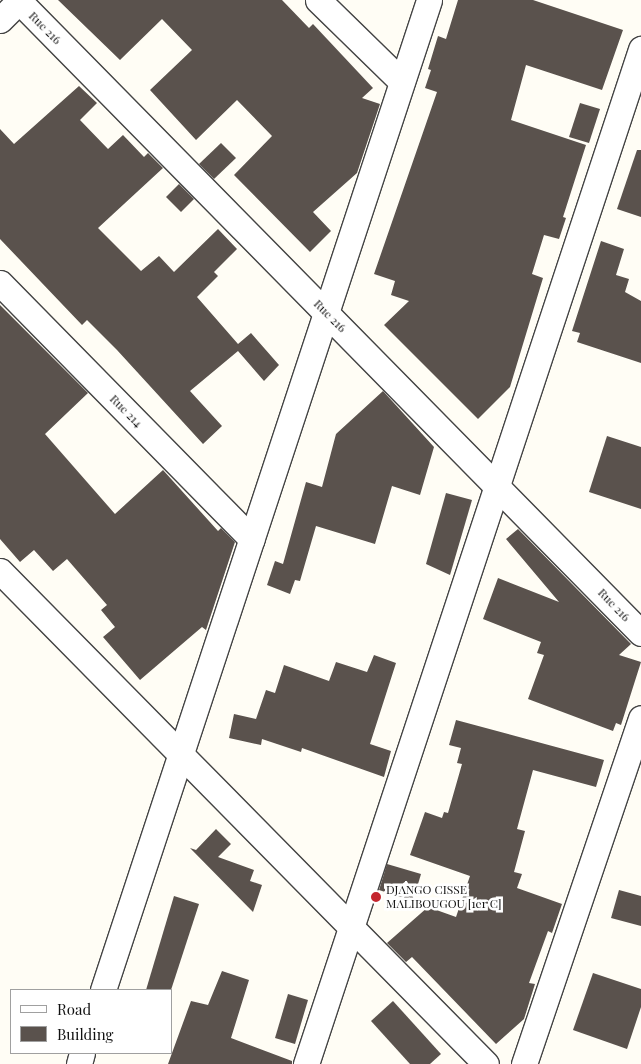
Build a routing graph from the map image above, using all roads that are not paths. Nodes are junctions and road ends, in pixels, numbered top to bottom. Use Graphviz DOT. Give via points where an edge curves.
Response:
graph roads {
  1 [pos="19,0"];
  2 [pos="318,0"];
  3 [pos="429,0"];
  4 [pos="0,20"];
  5 [pos="641,49"];
  6 [pos="402,82"];
  7 [pos="0,283"];
  8 [pos="326,312"];
  9 [pos="496,486"];
  10 [pos="252,538"];
  11 [pos="0,571"];
  12 [pos="641,633"];
  13 [pos="641,718"];
  14 [pos="180,755"];
  15 [pos="351,928"];
  16 [pos="103,989"];
  17 [pos="306,1064"];
  18 [pos="486,1064"];
  19 [pos="524,1064"];
  1 -- 4 [label="street"];
  1 -- 8 [label="street, Rue 216"];
  2 -- 6 [label="street"];
  3 -- 6 [label="street"];
  5 -- 9 [label="street"];
  6 -- 8 [label="street"];
  7 -- 10 [label="street, Rue 214"];
  8 -- 9 [label="street, Rue 216"];
  8 -- 10 [label="street"];
  9 -- 12 [label="street, Rue 216"];
  9 -- 15 [label="street"];
  10 -- 14 [label="street"];
  11 -- 14 [label="street"];
  13 -- 19 [label="street"];
  14 -- 15 [label="street"];
  14 -- 16 [label="street"];
  15 -- 17 [label="street"];
  15 -- 18 [label="street"];
}
